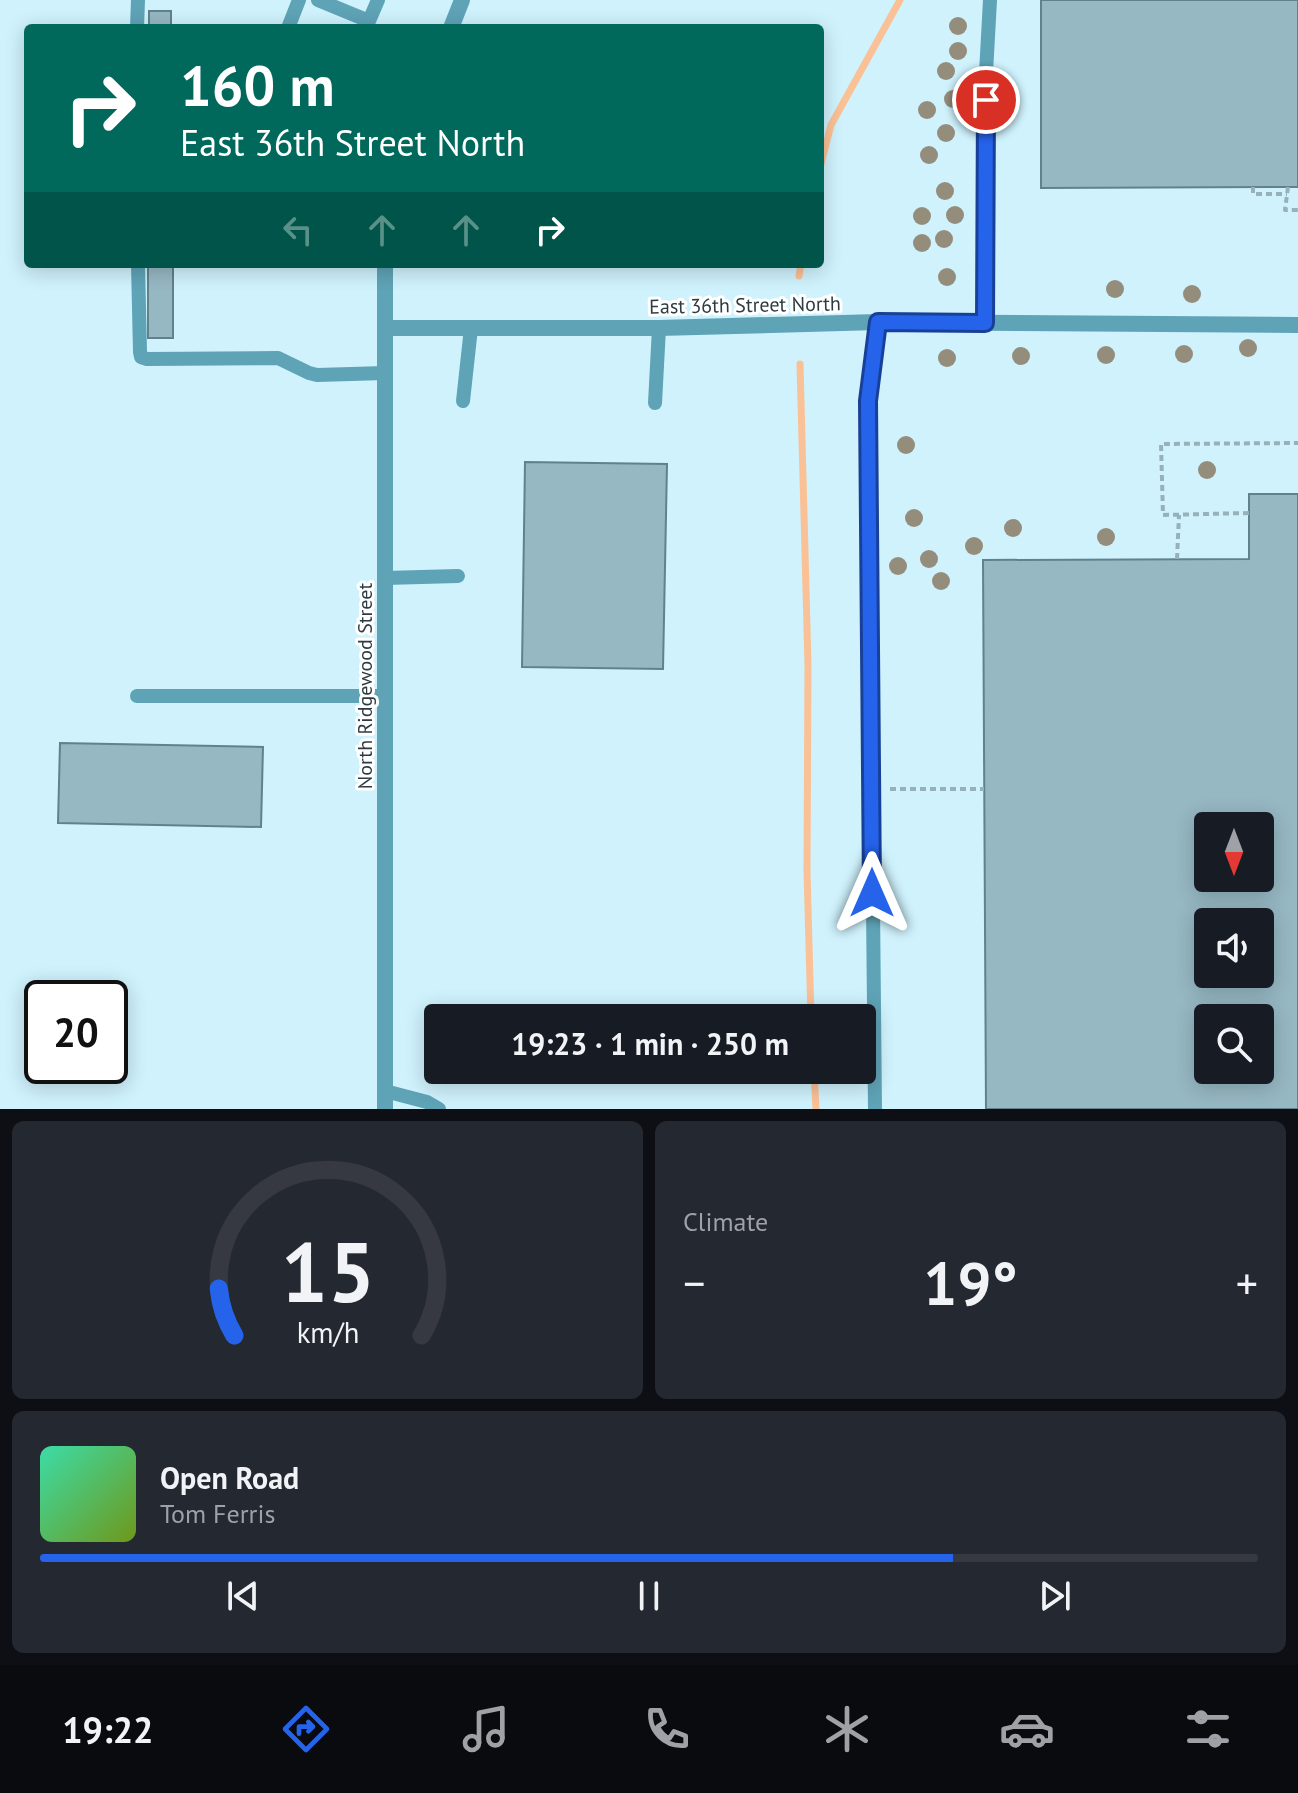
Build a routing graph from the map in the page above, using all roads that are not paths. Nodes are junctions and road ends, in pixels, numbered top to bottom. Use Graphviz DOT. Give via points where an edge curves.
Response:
graph roads {
  1 [pos="138,0"];
  2 [pos="299,0"];
  3 [pos="318,0"];
  4 [pos="378,0"];
  5 [pos="462,0"];
  6 [pos="990,0"];
  7 [pos="137,24"];
  8 [pos="290,24"];
  9 [pos="368,24"];
  10 [pos="453,24"];
  11 [pos="138,268"];
  12 [pos="385,268"];
  13 [pos="878,322"];
  14 [pos="985,323"];
  15 [pos="1298,325"];
  16 [pos="385,328"];
  17 [pos="471,328"];
  18 [pos="659,328"];
  19 [pos="385,373"];
  20 [pos="463,401"];
  21 [pos="655,403"];
  22 [pos="458,576"];
  23 [pos="385,578"];
  24 [pos="137,696"];
  25 [pos="385,696"];
  26 [pos="385,1091"];
  27 [pos="385,1109"];
  28 [pos="439,1109"];
  29 [pos="875,1109"];
  1 -- 7 [label="lane"];
  2 -- 8 [label="lane"];
  3 -- 9 [label="lane"];
  4 -- 9 [label="lane"];
  5 -- 10 [label="street"];
  6 -- 14 [label="lane"];
  11 -- 19 [label="lane" via="141,357 278,358 317,375"];
  12 -- 16 [label="street, North Ridgewood Street"];
  13 -- 14 [label="street, East 36th Street North"];
  13 -- 18 [label="street, East 36th Street North"];
  13 -- 29 [label="lane" via="868,401"];
  14 -- 15 [label="street, East 36th Street North"];
  16 -- 17 [label="street, East 36th Street North"];
  16 -- 19 [label="street, North Ridgewood Street"];
  17 -- 18 [label="street, East 36th Street North"];
  17 -- 20 [label="lane"];
  18 -- 21 [label="lane"];
  19 -- 23 [label="street, North Ridgewood Street"];
  22 -- 23 [label="lane"];
  23 -- 25 [label="street, North Ridgewood Street"];
  24 -- 25 [label="lane"];
  25 -- 26 [label="street, North Ridgewood Street"];
  26 -- 27 [label="street, North Ridgewood Street"];
  26 -- 28 [label="lane"];
}
